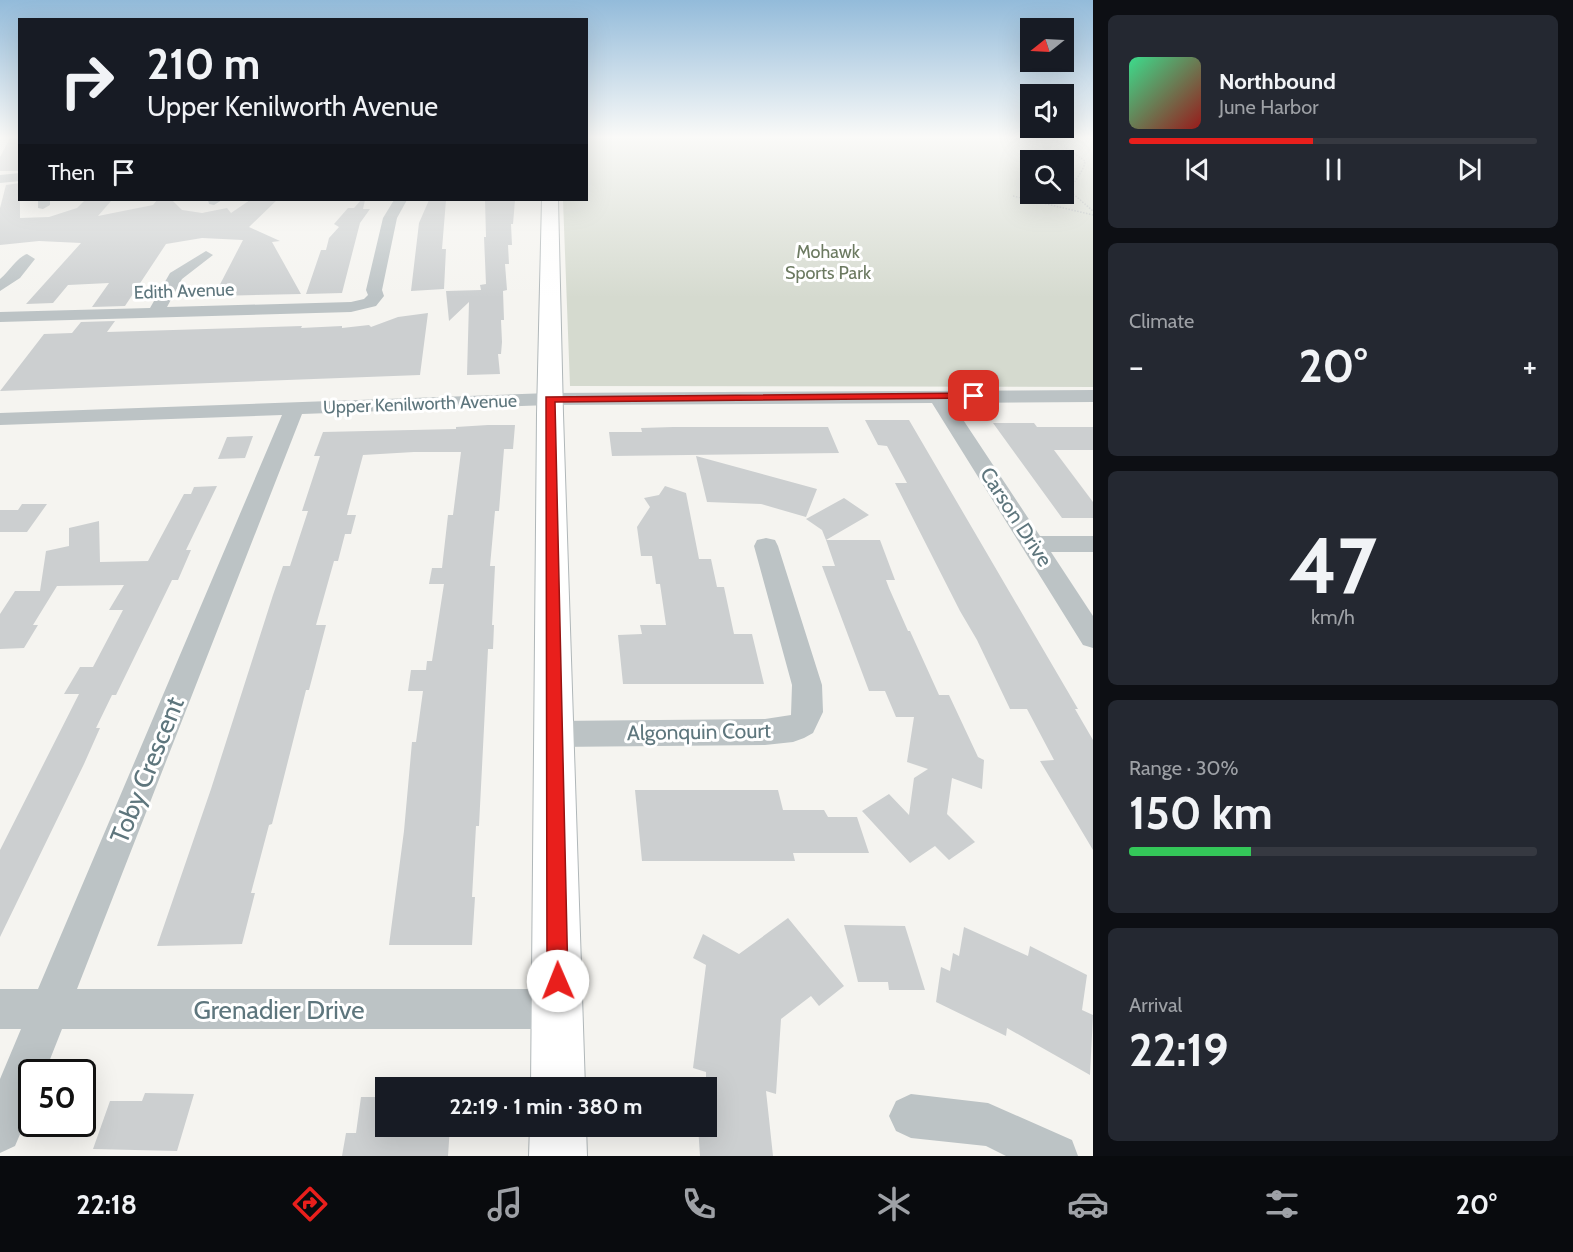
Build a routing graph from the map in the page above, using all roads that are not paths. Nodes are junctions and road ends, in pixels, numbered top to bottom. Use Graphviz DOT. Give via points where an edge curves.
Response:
graph roads {
  1 [pos="399,201"];
  2 [pos="550,201"];
  3 [pos="206,255"];
  4 [pos="27,259"];
  5 [pos="0,286"];
  6 [pos="156,312"];
  7 [pos="0,317"];
  8 [pos="938,396"];
  9 [pos="1093,396"];
  10 [pos="549,399"];
  11 [pos="294,409"];
  12 [pos="0,419"];
  13 [pos="1033,544"];
  14 [pos="1093,544"];
  15 [pos="766,546"];
  16 [pos="1093,638"];
  17 [pos="554,734"];
  18 [pos="558,1009"];
  19 [pos="0,1010"];
  20 [pos="49,1010"];
  21 [pos="558,1077"];
  22 [pos="911,1116"];
  23 [pos="0,1131"];
  24 [pos="558,1137"];
  25 [pos="558,1156"];
  26 [pos="1056,1156"];
  1 -- 6 [label="street, Edith Avenue" via="390,218 374,290 376,296 370,303 351,307"];
  2 -- 10 [label="main road"];
  3 -- 6 [label="street" via="176,276"];
  4 -- 5 [label="street"];
  6 -- 7 [label="street, Edith Avenue"];
  8 -- 9 [label="street, Upper Kenilworth Avenue"];
  8 -- 10 [label="street, Upper Kenilworth Avenue"];
  8 -- 13 [label="street, Carson Drive"];
  10 -- 11 [label="street, Upper Kenilworth Avenue"];
  10 -- 17 [label="main road"];
  11 -- 12 [label="street, Upper Kenilworth Avenue"];
  11 -- 20 [label="street, Toby Crescent"];
  13 -- 14 [label="street"];
  13 -- 16 [label="street, Carson Drive"];
  15 -- 17 [label="street, Algonquin Court" via="807,685 808,712 802,724 765,732"];
  17 -- 18 [label="main road"];
  18 -- 20 [label="street, Grenadier Drive"];
  18 -- 21 [label="main road"];
  19 -- 20 [label="street, Grenadier Drive"];
  20 -- 23 [label="street, Toby Crescent"];
  22 -- 26 [label="street" via="988,1125"];
  24 -- 25 [label="main road"];
}
